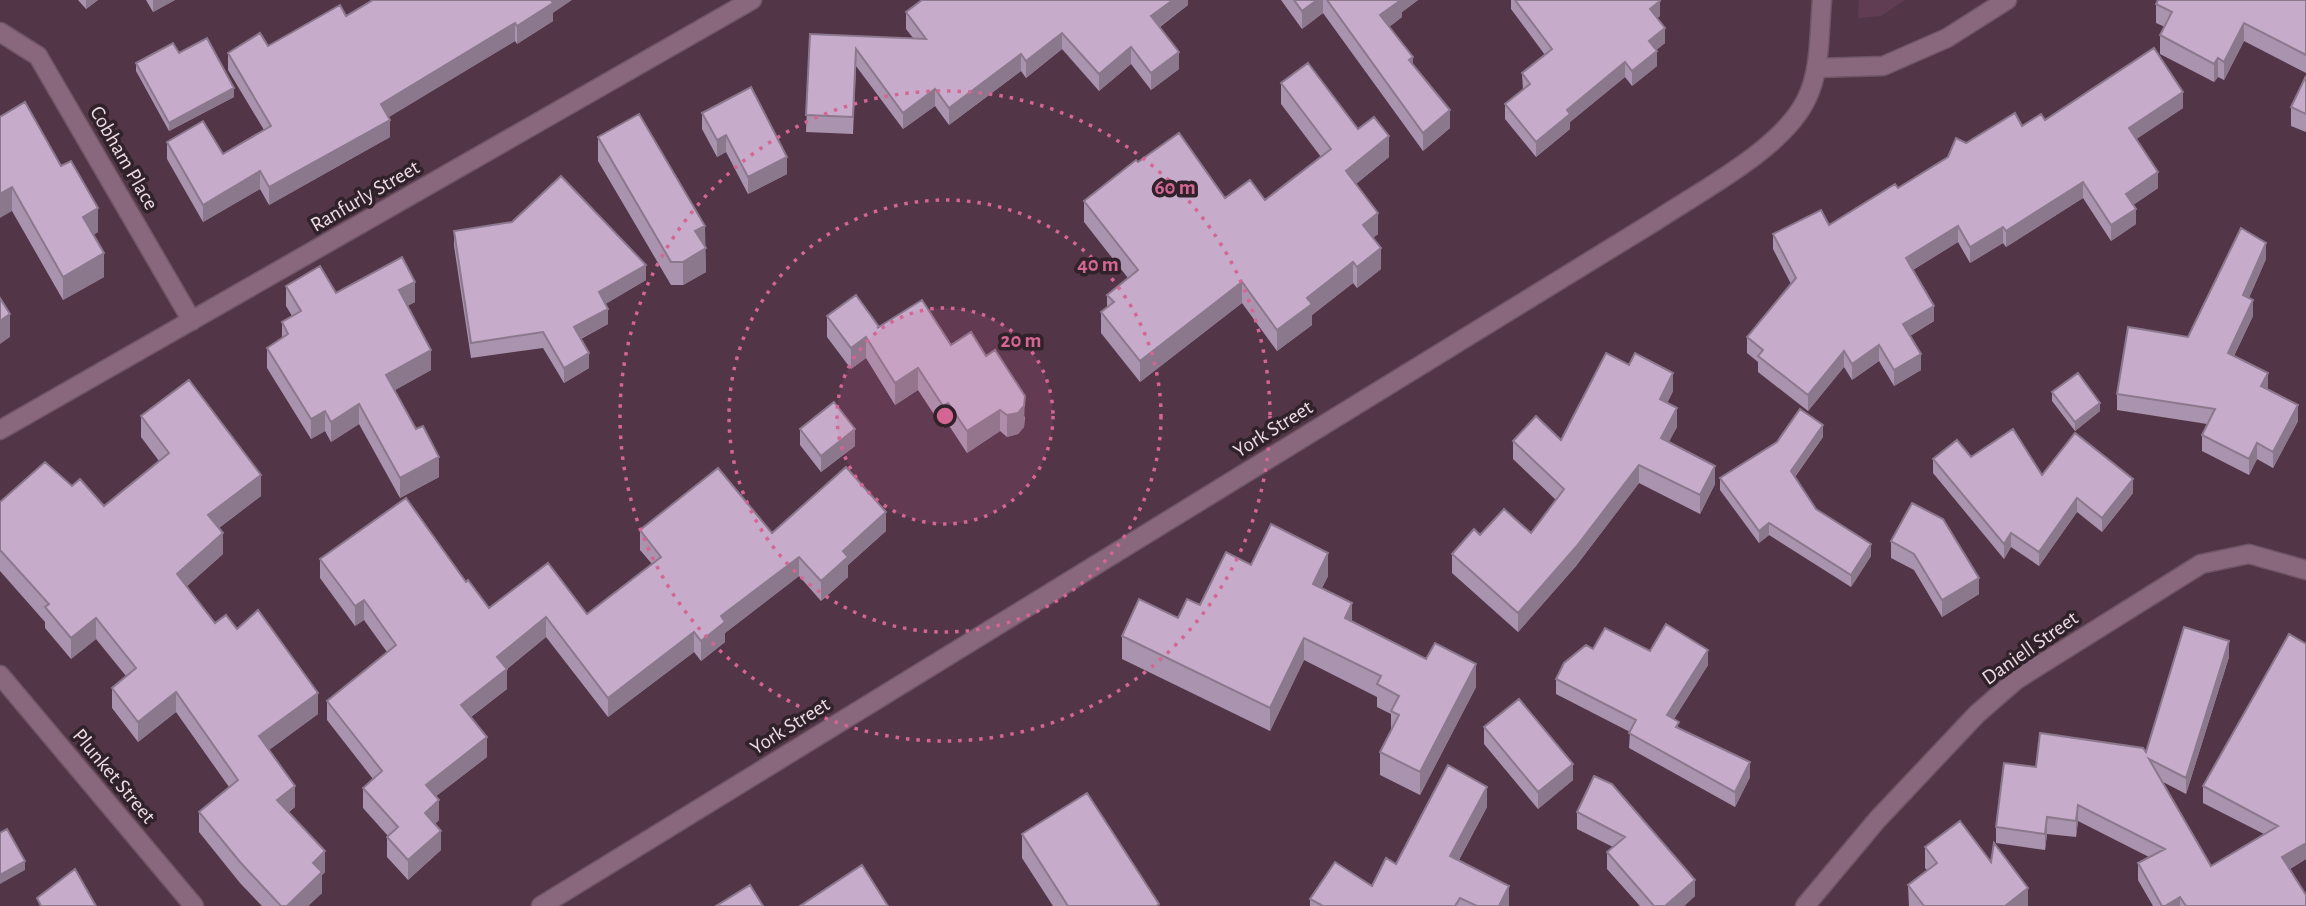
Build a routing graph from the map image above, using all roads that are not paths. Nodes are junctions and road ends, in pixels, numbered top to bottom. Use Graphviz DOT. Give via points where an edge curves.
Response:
graph roads {
  1 [pos="752,0"];
  2 [pos="1822,0"];
  3 [pos="2007,0"];
  4 [pos="0,32"];
  5 [pos="1816,68"];
  6 [pos="192,321"];
  7 [pos="0,430"];
  8 [pos="2306,570"];
  9 [pos="0,675"];
  10 [pos="194,906"];
  11 [pos="541,906"];
  12 [pos="1805,906"];
  1 -- 6 [label="street, Ranfurly Street"];
  2 -- 5 [label="street, York Street"];
  3 -- 5 [label="street" via="1947,38 1883,66"];
  4 -- 6 [label="street, Cobham Place" via="38,56"];
  5 -- 11 [label="street, York Street" via="1806,100 1785,129 1734,170"];
  6 -- 7 [label="street, Ranfurly Street"];
  8 -- 12 [label="street, Daniell Street" via="2249,554 2201,564 2015,680 1893,803"];
  9 -- 10 [label="street, Plunket Street"];
}
